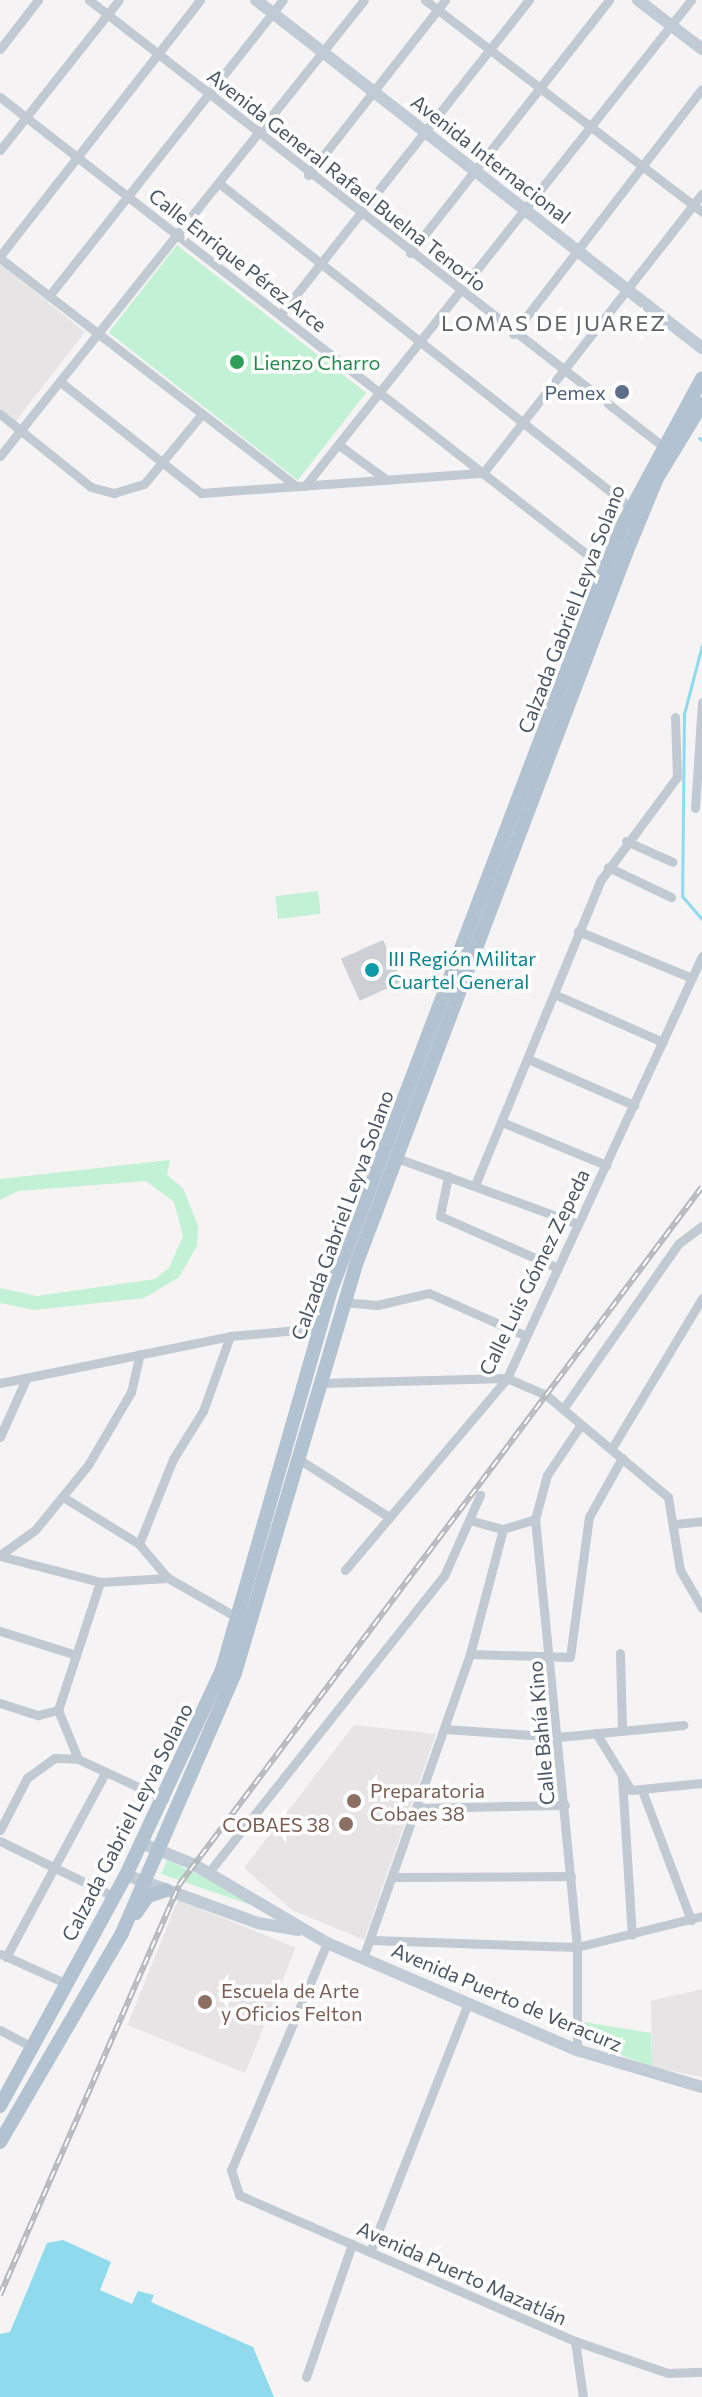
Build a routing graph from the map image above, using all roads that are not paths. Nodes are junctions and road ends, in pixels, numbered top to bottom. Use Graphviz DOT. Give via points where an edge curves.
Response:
graph roads {
  1 [pos="38,0"];
  2 [pos="89,0"];
  3 [pos="119,0"];
  4 [pos="200,0"];
  5 [pos="256,0"];
  6 [pos="283,0"];
  7 [pos="364,0"];
  8 [pos="425,0"];
  9 [pos="445,0"];
  10 [pos="529,0"];
  11 [pos="609,0"];
  12 [pos="638,0"];
  13 [pos="691,0"];
  14 [pos="437,10"];
  15 [pos="273,13"];
  16 [pos="108,15"];
  17 [pos="671,25"];
  18 [pos="0,49"];
  19 [pos="702,49"];
  20 [pos="491,50"];
  21 [pos="323,52"];
  22 [pos="159,54"];
  23 [pos="540,87"];
  24 [pos="702,89"];
  25 [pos="208,92"];
  26 [pos="373,92"];
  27 [pos="0,97"];
  28 [pos="26,117"];
  29 [pos="592,126"];
  30 [pos="425,133"];
  31 [pos="259,134"];
  32 [pos="0,150"];
  33 [pos="78,158"];
  34 [pos="641,166"];
  35 [pos="475,170"];
  36 [pos="308,175"];
  37 [pos="220,184"];
  38 [pos="702,194"];
  39 [pos="127,196"];
  40 [pos="693,205"];
  41 [pos="525,210"];
  42 [pos="702,212"];
  43 [pos="359,215"];
  44 [pos="179,236"];
  45 [pos="576,250"];
  46 [pos="410,253"];
  47 [pos="0,257"];
  48 [pos="320,266"];
  49 [pos="625,291"];
  50 [pos="460,292"];
  51 [pos="49,296"];
  52 [pos="280,315"];
  53 [pos="99,334"];
  54 [pos="513,334"];
  55 [pos="420,344"];
  56 [pos="702,348"];
  57 [pos="561,373"];
  58 [pos="702,378"];
  59 [pos="63,384"];
  60 [pos="380,393"];
  61 [pos="701,409"];
  62 [pos="0,414"];
  63 [pos="202,414"];
  64 [pos="522,421"];
  65 [pos="23,433"];
  66 [pos="660,444"];
  67 [pos="339,445"];
  68 [pos="0,456"];
  69 [pos="163,465"];
  70 [pos="483,473"];
  71 [pos="387,480"];
  72 [pos="301,486"];
  73 [pos="630,507"];
  74 [pos="611,573"];
  75 [pos="702,702"];
  76 [pos="675,717"];
  77 [pos="701,751"];
  78 [pos="695,808"];
  79 [pos="626,841"];
  80 [pos="673,862"];
  81 [pos="608,867"];
  82 [pos="498,879"];
  83 [pos="671,897"];
  84 [pos="578,931"];
  85 [pos="702,956"];
  86 [pos="692,978"];
  87 [pos="554,994"];
  88 [pos="663,1042"];
  89 [pos="528,1059"];
  90 [pos="634,1105"];
  91 [pos="502,1122"];
  92 [pos="384,1153"];
  93 [pos="400,1159"];
  94 [pos="606,1165"];
  95 [pos="448,1176"];
  96 [pos="475,1185"];
  97 [pos="578,1224"];
  98 [pos="702,1226"];
  99 [pos="558,1268"];
  100 [pos="702,1298"];
  101 [pos="343,1302"];
  102 [pos="320,1328"];
  103 [pos="230,1336"];
  104 [pos="526,1336"];
  105 [pos="140,1354"];
  106 [pos="507,1378"];
  107 [pos="26,1379"];
  108 [pos="0,1383"];
  109 [pos="317,1383"];
  110 [pos="563,1409"];
  111 [pos="580,1426"];
  112 [pos="0,1437"];
  113 [pos="612,1448"];
  114 [pos="297,1458"];
  115 [pos="622,1458"];
  116 [pos="480,1495"];
  117 [pos="63,1497"];
  118 [pos="389,1517"];
  119 [pos="535,1519"];
  120 [pos="469,1520"];
  121 [pos="702,1521"];
  122 [pos="675,1524"];
  123 [pos="503,1529"];
  124 [pos="139,1544"];
  125 [pos="0,1556"];
  126 [pos="345,1570"];
  127 [pos="168,1578"];
  128 [pos="100,1582"];
  129 [pos="702,1608"];
  130 [pos="240,1619"];
  131 [pos="0,1631"];
  132 [pos="620,1653"];
  133 [pos="470,1654"];
  134 [pos="76,1655"];
  135 [pos="553,1659"];
  136 [pos="0,1703"];
  137 [pos="58,1710"];
  138 [pos="683,1725"];
  139 [pos="445,1729"];
  140 [pos="622,1731"];
  141 [pos="596,1733"];
  142 [pos="558,1737"];
  143 [pos="78,1759"];
  144 [pos="105,1773"];
  145 [pos="622,1778"];
  146 [pos="702,1783"];
  147 [pos="643,1793"];
  148 [pos="164,1799"];
  149 [pos="565,1805"];
  150 [pos="417,1808"];
  151 [pos="0,1830"];
  152 [pos="0,1841"];
  153 [pos="141,1843"];
  154 [pos="155,1850"];
  155 [pos="54,1867"];
  156 [pos="209,1872"];
  157 [pos="126,1875"];
  158 [pos="571,1876"];
  159 [pos="394,1877"];
  160 [pos="142,1881"];
  161 [pos="166,1890"];
  162 [pos="115,1897"];
  163 [pos="702,1916"];
  164 [pos="691,1920"];
  165 [pos="300,1930"];
  166 [pos="122,1933"];
  167 [pos="632,1935"];
  168 [pos="373,1940"];
  169 [pos="327,1943"];
  170 [pos="577,1947"];
  171 [pos="3,1955"];
  172 [pos="363,1958"];
  173 [pos="67,1984"];
  174 [pos="468,2003"];
  175 [pos="0,2030"];
  176 [pos="34,2048"];
  177 [pos="577,2050"];
  178 [pos="702,2087"];
  179 [pos="0,2106"];
  180 [pos="0,2142"];
  181 [pos="352,2244"];
  182 [pos="370,2252"];
  183 [pos="575,2341"];
  184 [pos="702,2372"];
  185 [pos="306,2377"];
  186 [pos="583,2397"];
  1 -- 18 [label="street"];
  2 -- 16 [label="street, Avenida General Rafael Buelna Tenorio"];
  3 -- 16 [label="street"];
  4 -- 22 [label="street"];
  5 -- 15 [label="street, Avenida Internacional"];
  6 -- 15 [label="street"];
  7 -- 21 [label="street"];
  8 -- 14 [label="street"];
  9 -- 14 [label="street"];
  10 -- 20 [label="street"];
  11 -- 23 [label="street"];
  12 -- 17 [label="street"];
  13 -- 17 [label="street"];
  14 -- 20 [label="street"];
  14 -- 26 [label="street"];
  15 -- 21 [label="street, Avenida Internacional"];
  15 -- 25 [label="street"];
  16 -- 22 [label="street, Avenida General Rafael Buelna Tenorio"];
  16 -- 28 [label="street"];
  17 -- 19 [label="street"];
  17 -- 29 [label="street"];
  20 -- 23 [label="street"];
  20 -- 30 [label="street"];
  21 -- 26 [label="street, Avenida Internacional"];
  21 -- 31 [label="street"];
  22 -- 25 [label="street, Avenida General Rafael Buelna Tenorio"];
  22 -- 33 [label="street"];
  23 -- 29 [label="street"];
  23 -- 35 [label="street"];
  24 -- 34 [label="street"];
  25 -- 31 [label="street, Avenida General Rafael Buelna Tenorio"];
  25 -- 39 [label="street"];
  26 -- 30 [label="street, Avenida Internacional"];
  26 -- 36 [label="street"];
  27 -- 28 [label="street, Calle Enrique Pérez Arce"];
  28 -- 32 [label="street"];
  28 -- 33 [label="street, Calle Enrique Pérez Arce"];
  29 -- 34 [label="street"];
  29 -- 41 [label="street"];
  30 -- 35 [label="street, Avenida Internacional"];
  30 -- 43 [label="street"];
  31 -- 36 [label="street, Avenida General Rafael Buelna Tenorio"];
  31 -- 37 [label="street"];
  33 -- 39 [label="street, Calle Enrique Pérez Arce"];
  33 -- 47 [label="street"];
  34 -- 40 [label="street"];
  34 -- 45 [label="street"];
  35 -- 41 [label="street, Avenida Internacional"];
  35 -- 46 [label="street"];
  36 -- 43 [label="street, Avenida General Rafael Buelna Tenorio"];
  37 -- 44 [label="street"];
  37 -- 48 [label="street"];
  38 -- 40 [label="street"];
  39 -- 44 [label="street, Calle Enrique Pérez Arce"];
  39 -- 51 [label="street"];
  40 -- 42 [label="street"];
  40 -- 49 [label="street"];
  41 -- 45 [label="street, Avenida Internacional"];
  41 -- 50 [label="street"];
  43 -- 46 [label="street, Avenida General Rafael Buelna Tenorio"];
  43 -- 48 [label="street"];
  44 -- 52 [label="street, Calle Enrique Pérez Arce"];
  44 -- 53 [label="street"];
  45 -- 49 [label="street, Avenida Internacional"];
  45 -- 54 [label="street"];
  46 -- 50 [label="street, Avenida General Rafael Buelna Tenorio"];
  47 -- 51 [label="street"];
  48 -- 52 [label="street"];
  48 -- 55 [label="street"];
  49 -- 56 [label="street, Avenida Internacional"];
  49 -- 57 [label="street"];
  50 -- 54 [label="street, Avenida General Rafael Buelna Tenorio"];
  50 -- 55 [label="street"];
  51 -- 53 [label="street"];
  52 -- 60 [label="street, Calle Enrique Pérez Arce"];
  53 -- 59 [label="street"];
  53 -- 63 [label="street"];
  54 -- 57 [label="street, Avenida General Rafael Buelna Tenorio"];
  55 -- 60 [label="street"];
  55 -- 64 [label="street"];
  57 -- 64 [label="street"];
  57 -- 66 [label="street, Avenida General Rafael Buelna Tenorio"];
  58 -- 66 [label="main road, Calzada Gabriel Leyva Solano"];
  59 -- 65 [label="street"];
  59 -- 69 [label="street"];
  60 -- 67 [label="street"];
  60 -- 70 [label="street, Calle Enrique Pérez Arce"];
  61 -- 74 [label="main road, Calzada Gabriel Leyva Solano" via="657,478"];
  62 -- 65 [label="street"];
  63 -- 69 [label="street"];
  63 -- 72 [label="street"];
  64 -- 70 [label="street"];
  64 -- 73 [label="street"];
  65 -- 68 [label="street"];
  65 -- 69 [label="street" via="103,492 144,484"];
  66 -- 73 [label="main road, Calzada Gabriel Leyva Solano"];
  67 -- 71 [label="street"];
  67 -- 72 [label="street"];
  69 -- 72 [label="street" via="201,493"];
  70 -- 71 [label="street"];
  70 -- 74 [label="street, Calle Enrique Pérez Arce"];
  71 -- 72 [label="street"];
  73 -- 74 [label="main road, Calzada Gabriel Leyva Solano"];
  74 -- 82 [label="main road, Calzada Gabriel Leyva Solano"];
  75 -- 77 [label="street"];
  76 -- 79 [label="street" via="674,783"];
  77 -- 78 [label="street"];
  79 -- 80 [label="street"];
  79 -- 81 [label="street"];
  81 -- 83 [label="street"];
  81 -- 84 [label="street"];
  82 -- 92 [label="main road, Calzada Gabriel Leyva Solano"];
  82 -- 93 [label="main road, Calzada Gabriel Leyva Solano"];
  84 -- 86 [label="street"];
  84 -- 87 [label="street"];
  85 -- 86 [label="street, Calle Luis Gómez Zepeda"];
  86 -- 88 [label="street, Calle Luis Gómez Zepeda"];
  87 -- 88 [label="street"];
  87 -- 89 [label="street"];
  88 -- 90 [label="street, Calle Luis Gómez Zepeda"];
  89 -- 90 [label="street"];
  89 -- 91 [label="street"];
  90 -- 94 [label="street, Calle Luis Gómez Zepeda"];
  91 -- 94 [label="street"];
  91 -- 96 [label="street"];
  92 -- 93 [label="street"];
  92 -- 102 [label="main road, Calzada Gabriel Leyva Solano"];
  93 -- 95 [label="street"];
  93 -- 101 [label="main road, Calzada Gabriel Leyva Solano"];
  94 -- 97 [label="street, Calle Luis Gómez Zepeda"];
  95 -- 96 [label="street"];
  95 -- 99 [label="street" via="440,1216"];
  96 -- 97 [label="street"];
  97 -- 99 [label="street, Calle Luis Gómez Zepeda"];
  98 -- 110 [label="street" via="678,1244"];
  99 -- 104 [label="street, Calle Luis Gómez Zepeda"];
  100 -- 113 [label="street"];
  101 -- 104 [label="street" via="377,1305 429,1293"];
  101 -- 109 [label="main road, Calzada Gabriel Leyva Solano"];
  102 -- 103 [label="street"];
  102 -- 130 [label="main road, Calzada Gabriel Leyva Solano"];
  103 -- 105 [label="street"];
  103 -- 124 [label="street" via="210,1397 173,1459"];
  104 -- 106 [label="street, Calle Luis Gómez Zepeda"];
  105 -- 107 [label="street"];
  105 -- 117 [label="street" via="131,1392"];
  106 -- 109 [label="street"];
  106 -- 110 [label="street"];
  106 -- 118 [label="street, Calle Luis Gómez Zepeda"];
  107 -- 108 [label="street"];
  107 -- 112 [label="street"];
  109 -- 114 [label="main road, Calzada Gabriel Leyva Solano"];
  110 -- 111 [label="street"];
  111 -- 113 [label="street"];
  111 -- 119 [label="street, Calle Bahía Kino" via="535,1500"];
  113 -- 115 [label="street"];
  114 -- 118 [label="street"];
  114 -- 154 [label="main road, Calzada Gabriel Leyva Solano" via="235,1673"];
  115 -- 122 [label="street" via="668,1497"];
  115 -- 135 [label="street" via="589,1517 572,1654"];
  116 -- 120 [label="street"];
  117 -- 124 [label="street"];
  117 -- 125 [label="street"];
  118 -- 126 [label="street, Calle Luis Gómez Zepeda"];
  119 -- 123 [label="street"];
  119 -- 135 [label="street, Calle Bahía Kino"];
  120 -- 123 [label="street"];
  120 -- 156 [label="street" via="444,1576"];
  121 -- 122 [label="street"];
  122 -- 129 [label="street" via="680,1570"];
  123 -- 133 [label="street"];
  124 -- 127 [label="street"];
  125 -- 128 [label="street"];
  127 -- 128 [label="street"];
  127 -- 130 [label="street"];
  128 -- 134 [label="street"];
  130 -- 148 [label="main road, Calzada Gabriel Leyva Solano"];
  131 -- 134 [label="street"];
  132 -- 140 [label="street"];
  133 -- 135 [label="street"];
  133 -- 139 [label="street"];
  134 -- 137 [label="street"];
  135 -- 142 [label="street, Calle Bahía Kino"];
  136 -- 137 [label="street" via="38,1715"];
  137 -- 143 [label="street"];
  138 -- 140 [label="street"];
  139 -- 142 [label="street"];
  139 -- 150 [label="street"];
  140 -- 141 [label="street"];
  141 -- 142 [label="street"];
  141 -- 145 [label="street"];
  142 -- 149 [label="street, Calle Bahía Kino"];
  143 -- 144 [label="street"];
  143 -- 151 [label="street" via="55,1758 34,1770"];
  144 -- 148 [label="street"];
  144 -- 155 [label="street"];
  145 -- 147 [label="street"];
  145 -- 167 [label="street"];
  146 -- 147 [label="street"];
  147 -- 164 [label="street"];
  148 -- 153 [label="main road, Calzada Gabriel Leyva Solano"];
  149 -- 150 [label="street"];
  149 -- 158 [label="street, Calle Bahía Kino"];
  150 -- 159 [label="street"];
  152 -- 155 [label="street"];
  153 -- 154 [label="street, Avenida Puerto de Veracurz"];
  153 -- 157 [label="main road, Calzada Gabriel Leyva Solano"];
  154 -- 156 [label="street, Avenida Puerto de Veracurz"];
  154 -- 160 [label="main road, Calzada Gabriel Leyva Solano"];
  155 -- 162 [label="street"];
  155 -- 171 [label="street"];
  156 -- 165 [label="street, Avenida Puerto de Veracurz"];
  157 -- 160 [label="street, Avenida Puerto de Veracurz"];
  157 -- 162 [label="main road, Calzada Gabriel Leyva Solano"];
  158 -- 159 [label="street"];
  158 -- 170 [label="street, Calle Bahía Kino"];
  159 -- 168 [label="street"];
  160 -- 161 [label="street, Avenida Puerto de Veracurz"];
  160 -- 166 [label="main road, Calzada Gabriel Leyva Solano"];
  161 -- 165 [label="street, Avenida Puerto de Veracurz"];
  161 -- 166 [label="main road" via="148,1896"];
  162 -- 173 [label="main road, Calzada Gabriel Leyva Solano"];
  163 -- 164 [label="street"];
  164 -- 167 [label="street"];
  165 -- 169 [label="street, Avenida Puerto de Veracurz"];
  166 -- 180 [label="main road, Calzada Gabriel Leyva Solano"];
  167 -- 170 [label="street"];
  168 -- 170 [label="street"];
  168 -- 172 [label="street"];
  169 -- 172 [label="street, Avenida Puerto de Veracurz"];
  169 -- 181 [label="street, Avenida Puerto Mazatlán" via="231,2170 234,2188 248,2200"];
  170 -- 177 [label="street, Calle Bahía Kino"];
  171 -- 173 [label="street"];
  172 -- 174 [label="street, Avenida Puerto de Veracurz"];
  173 -- 176 [label="main road, Calzada Gabriel Leyva Solano"];
  174 -- 177 [label="street, Avenida Puerto de Veracurz"];
  174 -- 182 [label="street"];
  175 -- 176 [label="street"];
  176 -- 179 [label="main road, Calzada Gabriel Leyva Solano"];
  177 -- 178 [label="street, Avenida Puerto de Veracurz"];
  181 -- 182 [label="street, Avenida Puerto Mazatlán"];
  181 -- 185 [label="street"];
  182 -- 183 [label="street, Avenida Puerto Mazatlán"];
  183 -- 184 [label="street, Avenida Puerto Mazatlán" via="668,2373"];
  183 -- 186 [label="street"];
}
